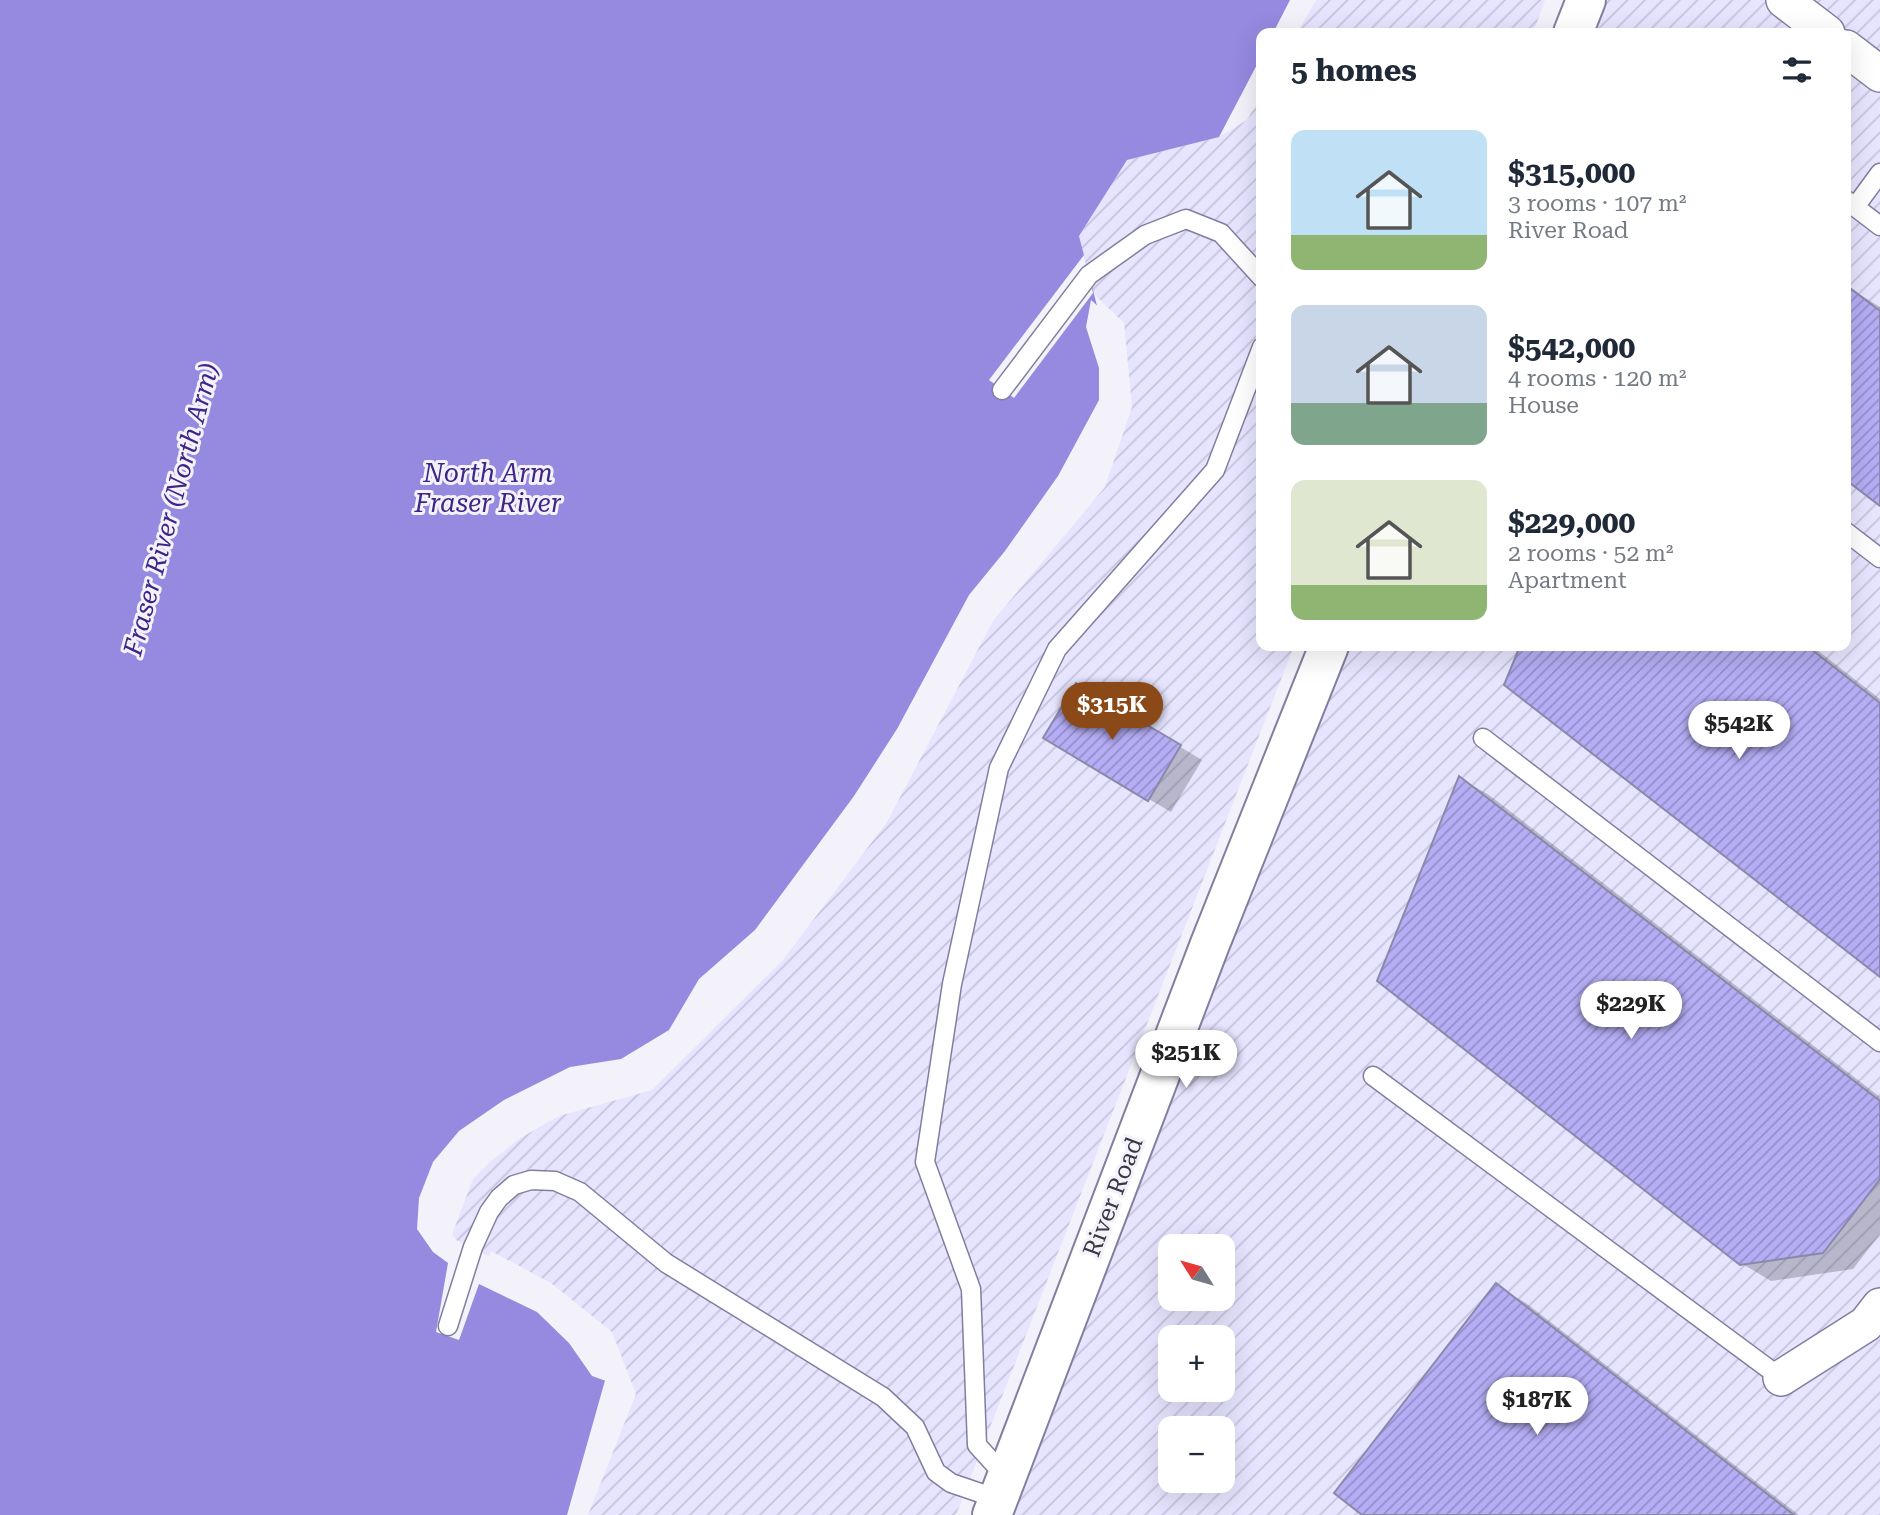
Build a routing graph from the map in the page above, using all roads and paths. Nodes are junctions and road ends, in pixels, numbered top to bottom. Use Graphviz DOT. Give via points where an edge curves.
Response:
graph roads {
  1 [pos="1587,0"];
  2 [pos="1784,0"];
  3 [pos="1575,28"];
  4 [pos="1820,28"];
  5 [pos="1851,52"];
  6 [pos="1880,74"];
  7 [pos="1880,173"];
  8 [pos="1851,203"];
  9 [pos="1880,226"];
  10 [pos="1256,271"];
  11 [pos="1256,363"];
  12 [pos="1002,390"];
  13 [pos="1851,536"];
  14 [pos="1880,558"];
  15 [pos="1327,651"];
  16 [pos="1483,737"];
  17 [pos="1880,1042"];
  18 [pos="1373,1076"];
  19 [pos="1880,1306"];
  20 [pos="448,1326"];
  21 [pos="1781,1378"];
  22 [pos="998,1497"];
  1 -- 3 [label="street"];
  2 -- 4 [label="street"];
  5 -- 6 [label="street"];
  7 -- 8 [label="lane"];
  8 -- 9 [label="lane"];
  10 -- 12 [label="lane" via="1221,233 1186,219 1145,235 1089,275"];
  11 -- 22 [label="lane" via="1215,470 1057,649 999,768 952,984 925,1162 971,1289 977,1445"];
  13 -- 14 [label="lane"];
  15 -- 22 [label="street, River Road"];
  16 -- 17 [label="lane"];
  18 -- 21 [label="lane"];
  19 -- 21 [label="street" via="1866,1324"];
  20 -- 22 [label="lane" via="481,1223 499,1198 514,1185 555,1181 580,1192 666,1264 883,1397 915,1427 936,1472 951,1483"];
}
